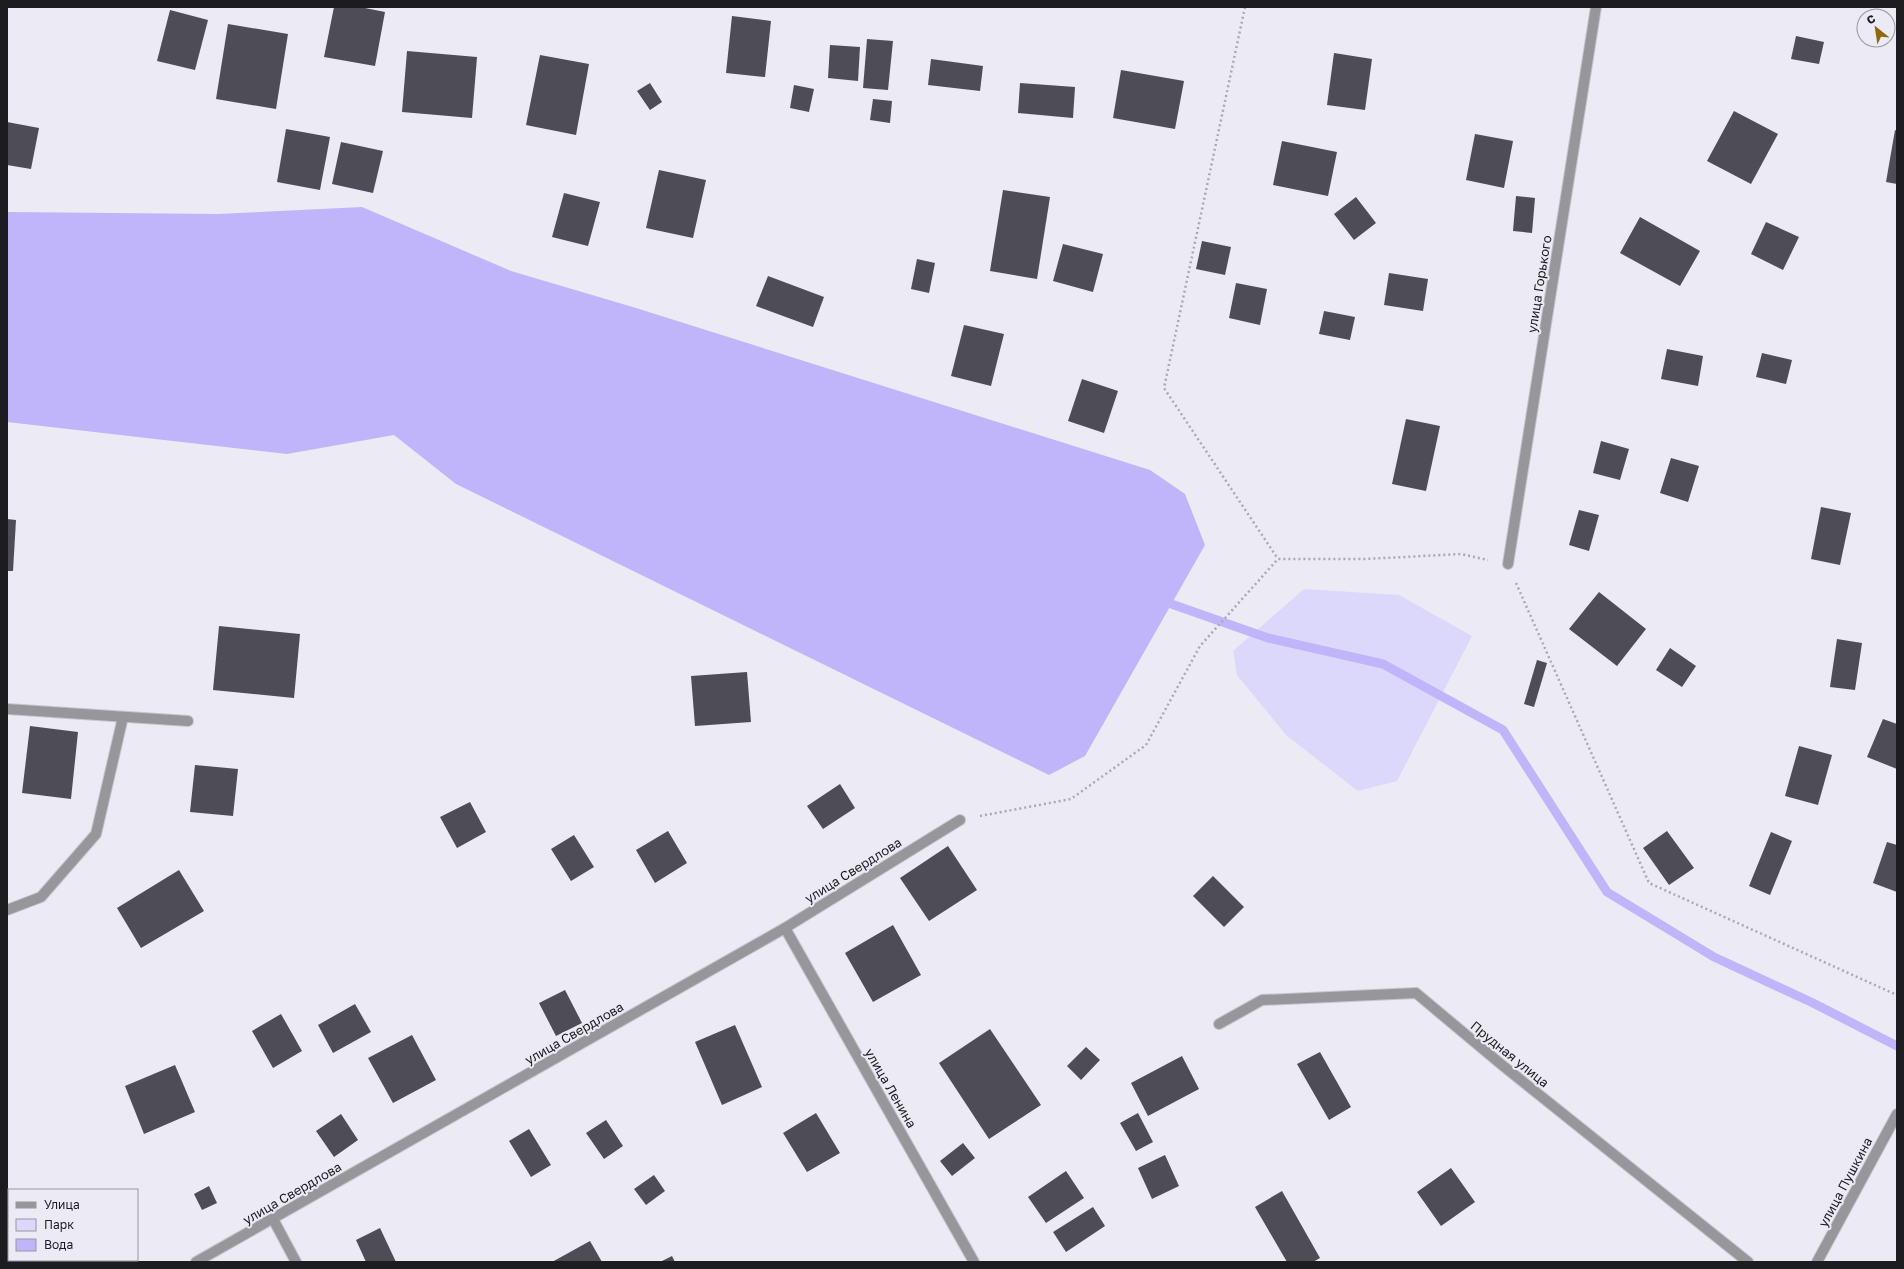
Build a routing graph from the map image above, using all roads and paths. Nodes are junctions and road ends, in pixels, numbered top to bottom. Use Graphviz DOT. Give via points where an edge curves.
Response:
graph roads {
  1 [pos="1245,7"];
  2 [pos="1596,7"];
  3 [pos="1278,559"];
  4 [pos="1508,564"];
  5 [pos="7,709"];
  6 [pos="124,717"];
  7 [pos="188,721"];
  8 [pos="960,820"];
  9 [pos="7,910"];
  10 [pos="785,928"];
  11 [pos="1897,995"];
  12 [pos="1219,1024"];
  13 [pos="1897,1114"];
  14 [pos="272,1219"];
  15 [pos="196,1262"];
  16 [pos="296,1262"];
  17 [pos="974,1262"];
  18 [pos="1748,1262"];
  19 [pos="1817,1262"];
  1 -- 3 [label="path" via="1164,388"];
  2 -- 4 [label="street, улица Горького"];
  3 -- 4 [label="path" via="1365,559 1461,554"];
  3 -- 8 [label="path" via="1200,646 1146,746 1070,799"];
  4 -- 11 [label="path" via="1649,883"];
  5 -- 6 [label="street"];
  6 -- 7 [label="street"];
  6 -- 9 [label="street" via="96,834 41,897"];
  8 -- 10 [label="street, улица Свердлова"];
  10 -- 14 [label="street, улица Свердлова"];
  10 -- 17 [label="street, улица Ленина"];
  12 -- 18 [label="street, Прудная улица" via="1262,1000 1416,992 1502,1065"];
  13 -- 19 [label="street, улица Пушкина"];
  14 -- 15 [label="street, улица Свердлова"];
  14 -- 16 [label="street"];
}
